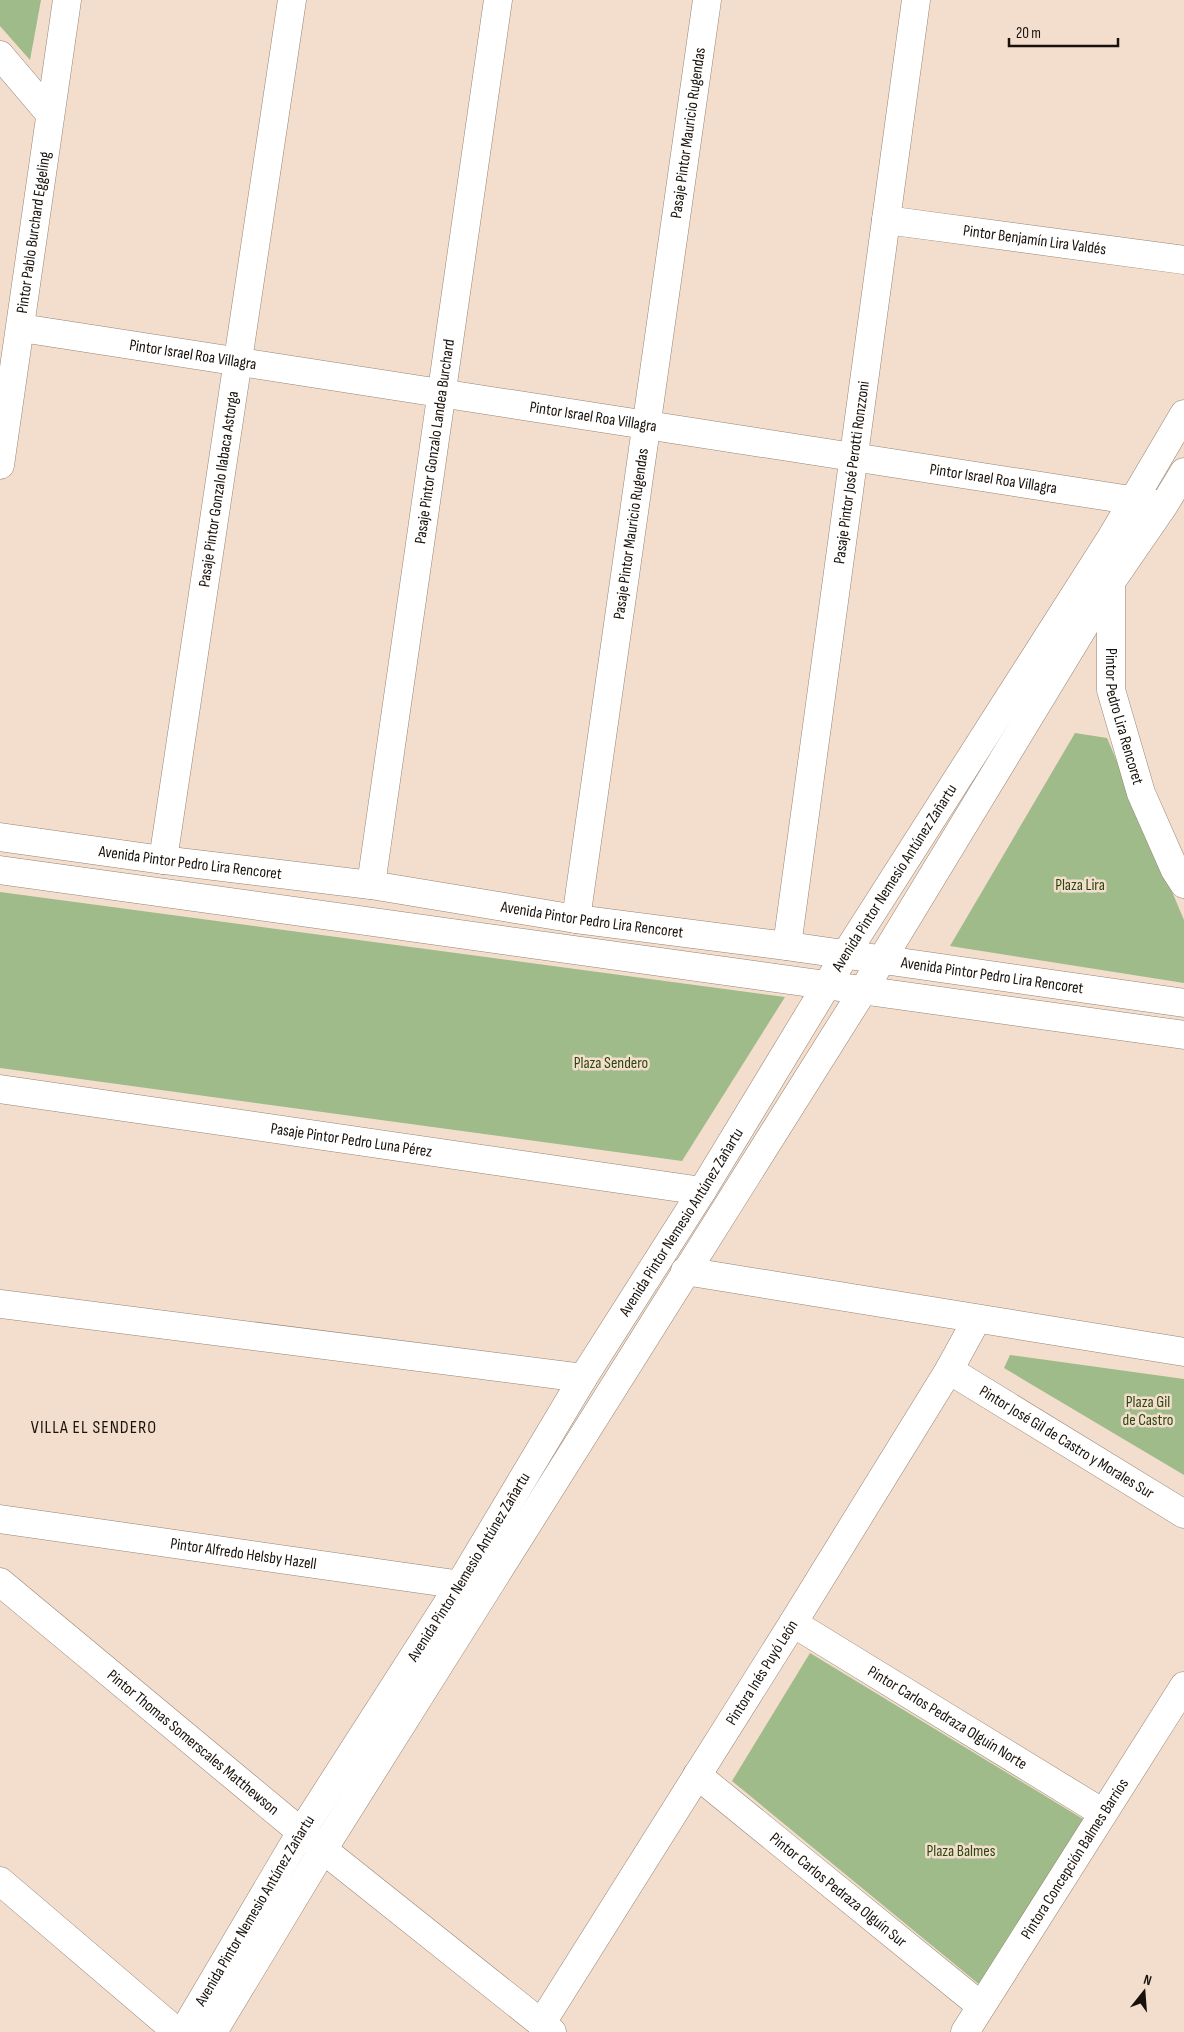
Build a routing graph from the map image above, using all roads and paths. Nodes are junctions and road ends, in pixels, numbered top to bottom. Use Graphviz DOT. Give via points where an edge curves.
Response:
graph roads {
  1 [pos="67,0"];
  2 [pos="292,0"];
  3 [pos="498,0"];
  4 [pos="707,0"];
  5 [pos="916,0"];
  6 [pos="0,55"];
  7 [pos="50,114"];
  8 [pos="886,220"];
  9 [pos="1184,260"];
  10 [pos="21,328"];
  11 [pos="238,361"];
  12 [pos="442,393"];
  13 [pos="4,401"];
  14 [pos="1184,414"];
  15 [pos="646,424"];
  16 [pos="854,457"];
  17 [pos="0,466"];
  18 [pos="1184,472"];
  19 [pos="1134,500"];
  20 [pos="1164,505"];
  21 [pos="1111,538"];
  22 [pos="1112,582"];
  23 [pos="0,837"];
  24 [pos="163,860"];
  25 [pos="0,870"];
  26 [pos="1184,884"];
  27 [pos="371,885"];
  28 [pos="576,919"];
  29 [pos="787,946"];
  30 [pos="845,955"];
  31 [pos="880,959"];
  32 [pos="828,984"];
  33 [pos="864,989"];
  34 [pos="1184,1003"];
  35 [pos="1184,1035"];
  36 [pos="0,1089"];
  37 [pos="702,1191"];
  38 [pos="685,1271"];
  39 [pos="0,1304"];
  40 [pos="976,1319"];
  41 [pos="1184,1352"];
  42 [pos="949,1370"];
  43 [pos="583,1378"];
  44 [pos="1184,1514"];
  45 [pos="0,1519"];
  46 [pos="0,1582"];
  47 [pos="460,1584"];
  48 [pos="487,1588"];
  49 [pos="793,1623"];
  50 [pos="1184,1686"];
  51 [pos="697,1775"];
  52 [pos="1103,1813"];
  53 [pos="301,1832"];
  54 [pos="324,1848"];
  55 [pos="0,1881"];
  56 [pos="981,2006"];
  57 [pos="546,2028"];
  58 [pos="178,2032"];
  59 [pos="183,2032"];
  60 [pos="213,2032"];
  61 [pos="965,2032"];
  1 -- 7 [label="street, Pintor Pablo Burchard Eggeling"];
  2 -- 11 [label="street, Pasaje Pintor Gonzalo Ilabaca Astorga"];
  3 -- 12 [label="street, Pasaje Pintor Gonzalo Landea Burchard"];
  4 -- 15 [label="street, Pasaje Pintor Mauricio Rugendas"];
  5 -- 8 [label="street, Pasaje Pintor José Perotti Ronzzoni"];
  6 -- 7 [label="street"];
  7 -- 10 [label="street, Pintor Pablo Burchard Eggeling"];
  8 -- 9 [label="street, Pintor Benjamín Lira Valdés"];
  8 -- 16 [label="street, Pasaje Pintor José Perotti Ronzzoni"];
  10 -- 11 [label="street, Pintor Israel Roa Villagra"];
  10 -- 13 [label="street, Pintor Pablo Burchard Eggeling"];
  11 -- 12 [label="street, Pintor Israel Roa Villagra"];
  11 -- 24 [label="street, Pasaje Pintor Gonzalo Ilabaca Astorga"];
  12 -- 15 [label="street, Pintor Israel Roa Villagra"];
  12 -- 27 [label="street, Pasaje Pintor Gonzalo Landea Burchard"];
  13 -- 17 [label="street, Pintor Pablo Burchard Eggeling"];
  14 -- 19 [label="street, Avenida Pintor Nemesio Antúnez Zañartu"];
  15 -- 16 [label="street, Pintor Israel Roa Villagra"];
  15 -- 28 [label="street, Pasaje Pintor Mauricio Rugendas"];
  16 -- 19 [label="street, Pintor Israel Roa Villagra"];
  16 -- 29 [label="street, Pasaje Pintor José Perotti Ronzzoni"];
  18 -- 20 [label="street, Avenida Pintor Nemesio Antúnez Zañartu"];
  19 -- 20 [label="street, Pintor Israel Roa Villagra"];
  19 -- 21 [label="street, Avenida Pintor Nemesio Antúnez Zañartu"];
  20 -- 22 [label="street, Avenida Pintor Nemesio Antúnez Zañartu"];
  21 -- 22 [label="street, Pintor Pedro Lira Rencoret"];
  21 -- 30 [label="street, Avenida Pintor Nemesio Antúnez Zañartu"];
  22 -- 26 [label="street, Pintor Pedro Lira Rencoret" via="1112,690 1140,793"];
  22 -- 31 [label="street, Avenida Pintor Nemesio Antúnez Zañartu"];
  23 -- 24 [label="street, Avenida Pintor Pedro Lira Rencoret"];
  24 -- 27 [label="street, Avenida Pintor Pedro Lira Rencoret"];
  25 -- 32 [label="street, Avenida Pintor Pedro Lira Rencoret"];
  27 -- 28 [label="street, Avenida Pintor Pedro Lira Rencoret"];
  28 -- 29 [label="street, Avenida Pintor Pedro Lira Rencoret"];
  29 -- 30 [label="street, Avenida Pintor Pedro Lira Rencoret"];
  30 -- 31 [label="street, Avenida Pintor Pedro Lira Rencoret"];
  30 -- 32 [label="street, Avenida Pintor Nemesio Antúnez Zañartu"];
  31 -- 33 [label="street, Avenida Pintor Nemesio Antúnez Zañartu"];
  31 -- 34 [label="street, Avenida Pintor Pedro Lira Rencoret"];
  32 -- 33 [label="street, Avenida Pintor Pedro Lira Rencoret"];
  32 -- 37 [label="street, Avenida Pintor Nemesio Antúnez Zañartu"];
  33 -- 35 [label="street, Avenida Pintor Pedro Lira Rencoret"];
  33 -- 38 [label="street, Avenida Pintor Nemesio Antúnez Zañartu"];
  36 -- 37 [label="street, Pasaje Pintor Pedro Luna Pérez"];
  37 -- 43 [label="street, Avenida Pintor Nemesio Antúnez Zañartu"];
  38 -- 40 [label="street"];
  38 -- 48 [label="street, Avenida Pintor Nemesio Antúnez Zañartu"];
  39 -- 43 [label="street"];
  40 -- 41 [label="street"];
  40 -- 42 [label="street, Pintora Inés Puyó León"];
  42 -- 44 [label="street, Pintor José Gil de Castro y Morales Sur"];
  42 -- 49 [label="street, Pintora Inés Puyó León"];
  43 -- 47 [label="street, Avenida Pintor Nemesio Antúnez Zañartu"];
  45 -- 47 [label="street, Pintor Alfredo Helsby Hazell"];
  46 -- 53 [label="street, Pintor Thomas Somerscales Matthewson"];
  47 -- 48 [label="street, Pintor Alfredo Helsby Hazell"];
  47 -- 53 [label="street, Avenida Pintor Nemesio Antúnez Zañartu"];
  48 -- 54 [label="street, Avenida Pintor Nemesio Antúnez Zañartu"];
  49 -- 51 [label="street, Pintora Inés Puyó León"];
  49 -- 52 [label="street, Pintor Carlos Pedraza Olguín Norte"];
  50 -- 52 [label="street, Pintora Concepción Balmes Barrios"];
  51 -- 56 [label="street, Pintor Carlos Pedraza Olguín Sur"];
  51 -- 57 [label="street, Pintora Inés Puyó León"];
  52 -- 56 [label="street, Pintora Concepción Balmes Barrios"];
  53 -- 54 [label="street, Pintor Thomas Somerscales Matthewson"];
  53 -- 59 [label="street, Avenida Pintor Nemesio Antúnez Zañartu"];
  54 -- 57 [label="street, Pintor Thomas Somerscales Matthewson"];
  54 -- 60 [label="street, Avenida Pintor Nemesio Antúnez Zañartu"];
  55 -- 58 [label="street"];
  56 -- 61 [label="street, Pintora Concepción Balmes Barrios"];
}
